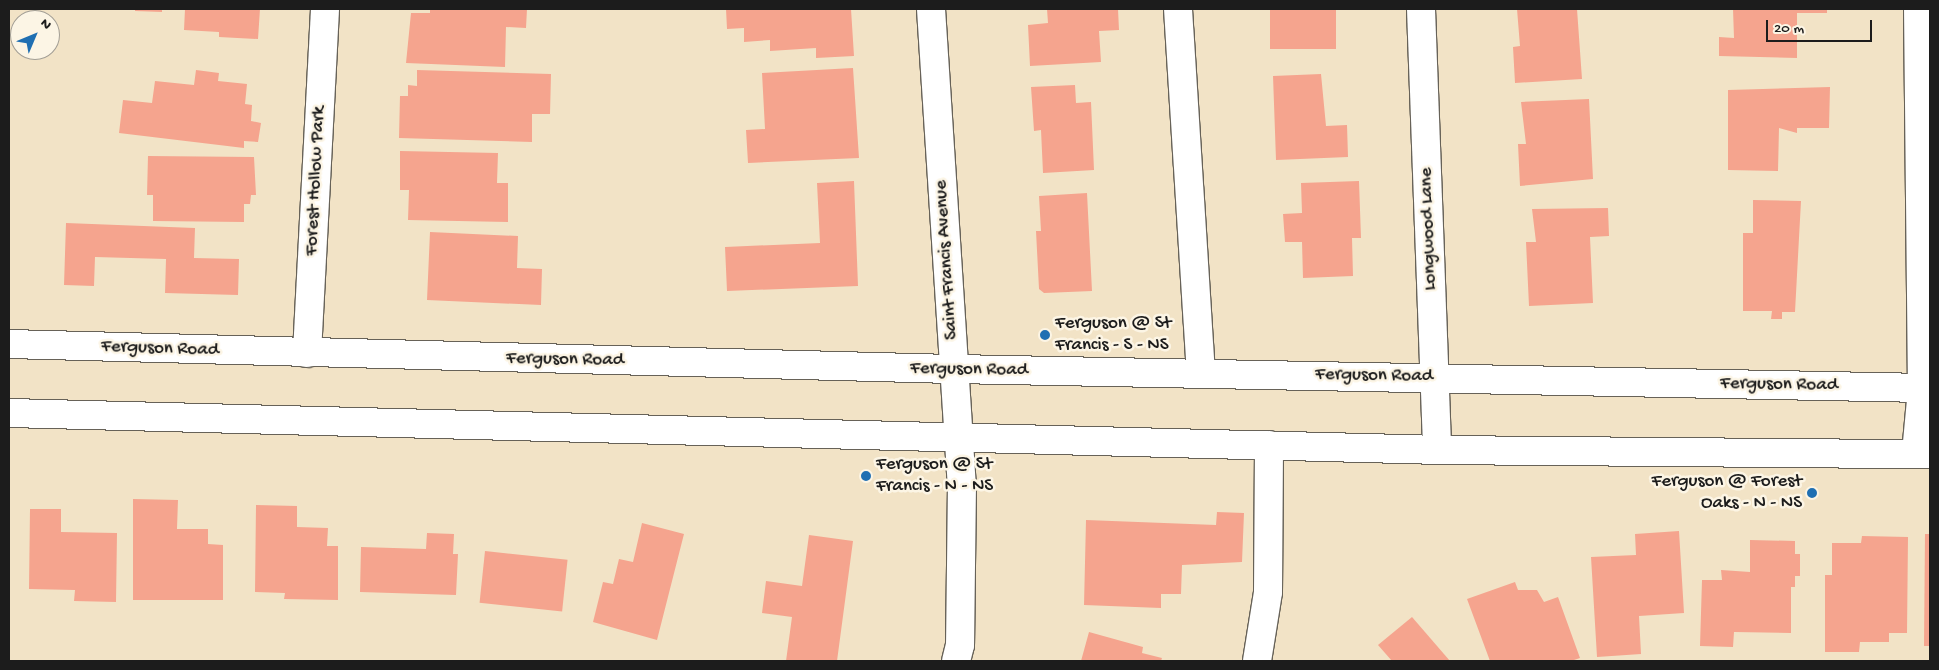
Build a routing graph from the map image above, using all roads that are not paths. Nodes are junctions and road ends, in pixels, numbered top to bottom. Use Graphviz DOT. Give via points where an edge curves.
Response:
graph roads {
  1 [pos="325,9"];
  2 [pos="931,9"];
  3 [pos="1178,9"];
  4 [pos="1421,9"];
  5 [pos="1918,9"];
  6 [pos="9,344"];
  7 [pos="307,353"];
  8 [pos="954,370"];
  9 [pos="1201,372"];
  10 [pos="1434,377"];
  11 [pos="1926,388"];
  12 [pos="9,413"];
  13 [pos="960,436"];
  14 [pos="1269,445"];
  15 [pos="1437,450"];
  16 [pos="1923,454"];
  17 [pos="956,661"];
  18 [pos="1257,661"];
  1 -- 7 [label="main road, Forest Hollow Park"];
  2 -- 8 [label="main road, Saint Francis Avenue"];
  3 -- 9 [label="main road"];
  4 -- 10 [label="main road, Longwood Lane"];
  5 -- 11 [label="main road"];
  6 -- 7 [label="main road, Ferguson Road"];
  7 -- 8 [label="main road, Ferguson Road"];
  8 -- 9 [label="main road, Ferguson Road"];
  8 -- 13 [label="main road, Saint Francis Avenue"];
  9 -- 10 [label="main road, Ferguson Road"];
  10 -- 11 [label="main road, Ferguson Road"];
  10 -- 15 [label="main road, Longwood Lane"];
  11 -- 16 [label="main road"];
  12 -- 13 [label="main road"];
  13 -- 14 [label="main road"];
  13 -- 17 [label="main road, Saint Francis Avenue" via="962,542 960,646"];
  14 -- 15 [label="main road"];
  14 -- 18 [label="main road" via="1268,592"];
  15 -- 16 [label="main road"];
}
